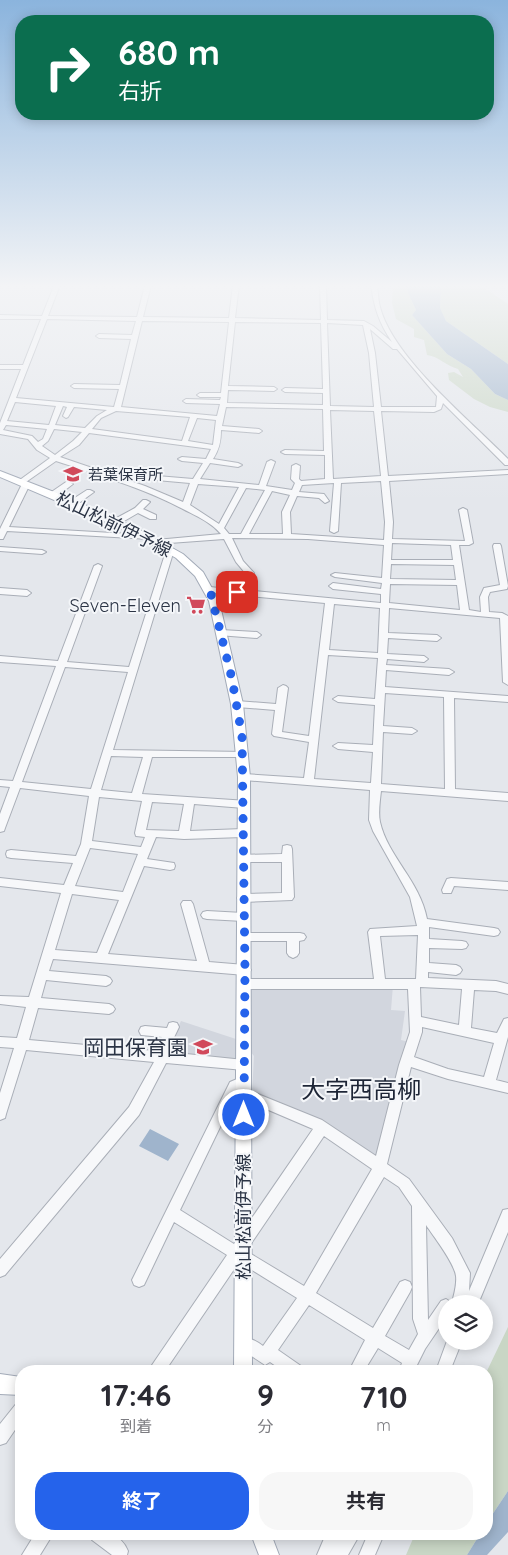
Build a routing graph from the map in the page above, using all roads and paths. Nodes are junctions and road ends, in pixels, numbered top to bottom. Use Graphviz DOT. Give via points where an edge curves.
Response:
graph roads {
  1 [pos="29,358"];
  2 [pos="130,358"];
  3 [pos="228,358"];
  4 [pos="325,358"];
  5 [pos="373,358"];
  6 [pos="407,358"];
  7 [pos="0,367"];
  8 [pos="25,367"];
  9 [pos="74,386"];
  10 [pos="122,387"];
  11 [pos="274,389"];
  12 [pos="285,390"];
  13 [pos="326,391"];
  14 [pos="200,395"];
  15 [pos="440,396"];
  16 [pos="223,398"];
  17 [pos="13,400"];
  18 [pos="186,401"];
  19 [pos="61,403"];
  20 [pos="72,404"];
  21 [pos="117,408"];
  22 [pos="326,408"];
  23 [pos="379,409"];
  24 [pos="102,415"];
  25 [pos="66,416"];
  26 [pos="194,417"];
  27 [pos="117,418"];
  28 [pos="4,423"];
  29 [pos="219,423"];
  30 [pos="52,427"];
  31 [pos="259,427"];
  32 [pos="88,430"];
  33 [pos="0,432"];
  34 [pos="184,444"];
  35 [pos="38,445"];
  36 [pos="215,447"];
  37 [pos="285,452"];
  38 [pos="327,454"];
  39 [pos="55,458"];
  40 [pos="182,459"];
  41 [pos="209,461"];
  42 [pos="271,462"];
  43 [pos="508,463"];
  44 [pos="238,466"];
  45 [pos="296,466"];
  46 [pos="508,472"];
  47 [pos="0,474"];
  48 [pos="145,477"];
  49 [pos="385,478"];
  50 [pos="170,479"];
  51 [pos="195,481"];
  52 [pos="334,481"];
  53 [pos="24,483"];
  54 [pos="299,483"];
  55 [pos="69,484"];
  56 [pos="244,485"];
  57 [pos="266,487"];
  58 [pos="90,492"];
  59 [pos="294,493"];
  60 [pos="53,495"];
  61 [pos="158,495"];
  62 [pos="325,501"];
  63 [pos="146,502"];
  64 [pos="74,503"];
  65 [pos="185,506"];
  66 [pos="138,510"];
  67 [pos="463,510"];
  68 [pos="152,517"];
  69 [pos="116,522"];
  70 [pos="220,529"];
  71 [pos="334,531"];
  72 [pos="2,533"];
  73 [pos="227,536"];
  74 [pos="243,537"];
  75 [pos="287,537"];
  76 [pos="151,540"];
  77 [pos="388,542"];
  78 [pos="455,543"];
  79 [pos="497,546"];
  80 [pos="0,549"];
  81 [pos="170,550"];
  82 [pos="42,552"];
  83 [pos="388,562"];
  84 [pos="458,563"];
  85 [pos="98,566"];
  86 [pos="335,575"];
  87 [pos="386,581"];
  88 [pos="461,584"];
  89 [pos="333,586"];
  90 [pos="210,590"];
  91 [pos="0,591"];
  92 [pos="250,592"];
  93 [pos="386,592"];
  94 [pos="27,593"];
  95 [pos="330,600"];
  96 [pos="385,605"];
  97 [pos="465,612"];
  98 [pos="485,614"];
  99 [pos="221,633"];
  100 [pos="257,634"];
  101 [pos="383,635"];
  102 [pos="436,638"];
  103 [pos="507,644"];
  104 [pos="324,652"];
  105 [pos="382,656"];
  106 [pos="0,659"];
  107 [pos="424,659"];
  108 [pos="61,664"];
  109 [pos="381,667"];
  110 [pos="133,670"];
  111 [pos="450,672"];
  112 [pos="508,682"];
  113 [pos="283,688"];
  114 [pos="380,690"];
  115 [pos="449,695"];
  116 [pos="338,699"];
  117 [pos="508,701"];
  118 [pos="379,702"];
  119 [pos="238,704"];
  120 [pos="280,707"];
  121 [pos="378,728"];
  122 [pos="412,731"];
  123 [pos="314,740"];
  124 [pos="338,746"];
  125 [pos="377,749"];
  126 [pos="108,753"];
  127 [pos="242,754"];
  128 [pos="148,755"];
  129 [pos="273,767"];
  130 [pos="244,777"];
  131 [pos="272,779"];
  132 [pos="309,782"];
  133 [pos="0,783"];
  134 [pos="16,785"];
  135 [pos="375,787"];
  136 [pos="450,792"];
  137 [pos="95,794"];
  138 [pos="508,796"];
  139 [pos="136,797"];
  140 [pos="148,798"];
  141 [pos="190,800"];
  142 [pos="244,804"];
  143 [pos="0,828"];
  144 [pos="243,833"];
  145 [pos="152,834"];
  146 [pos="184,835"];
  147 [pos="86,844"];
  148 [pos="146,851"];
  149 [pos="11,854"];
  150 [pos="243,858"];
  151 [pos="80,860"];
  152 [pos="141,862"];
  153 [pos="170,866"];
  154 [pos="0,882"];
  155 [pos="508,886"];
  156 [pos="68,889"];
  157 [pos="447,890"];
  158 [pos="125,896"];
  159 [pos="244,898"];
  160 [pos="187,904"];
  161 [pos="207,915"];
  162 [pos="243,917"];
  163 [pos="422,926"];
  164 [pos="494,932"];
  165 [pos="244,937"];
  166 [pos="423,943"];
  167 [pos="462,945"];
  168 [pos="293,953"];
  169 [pos="48,954"];
  170 [pos="101,957"];
  171 [pos="204,967"];
  172 [pos="423,967"];
  173 [pos="456,970"];
  174 [pos="42,975"];
  175 [pos="245,977"];
  176 [pos="106,981"];
  177 [pos="380,983"];
  178 [pos="418,983"];
  179 [pos="468,985"];
  180 [pos="508,989"];
  181 [pos="2,1000"];
  182 [pos="34,1003"];
  183 [pos="109,1009"];
  184 [pos="416,1021"];
  185 [pos="508,1023"];
  186 [pos="145,1031"];
  187 [pos="465,1031"];
  188 [pos="501,1040"];
  189 [pos="0,1042"];
  190 [pos="21,1044"];
  191 [pos="160,1058"];
  192 [pos="407,1060"];
  193 [pos="244,1065"];
  194 [pos="244,1080"];
  195 [pos="488,1084"];
  196 [pos="508,1088"];
  197 [pos="244,1097"];
  198 [pos="0,1114"];
  199 [pos="322,1127"];
  200 [pos="381,1166"];
  201 [pos="420,1204"];
  202 [pos="172,1213"];
  203 [pos="508,1216"];
  204 [pos="241,1251"];
  205 [pos="0,1270"];
  206 [pos="139,1280"];
  207 [pos="463,1286"];
  208 [pos="404,1287"];
  209 [pos="307,1295"];
  210 [pos="454,1295"];
  211 [pos="461,1295"];
  212 [pos="475,1295"];
  213 [pos="438,1318"];
  214 [pos="426,1336"];
  215 [pos="375,1338"];
  216 [pos="243,1345"];
  217 [pos="451,1350"];
  218 [pos="268,1352"];
  219 [pos="160,1365"];
  220 [pos="243,1365"];
  221 [pos="287,1365"];
  222 [pos="359,1365"];
  223 [pos="409,1365"];
  224 [pos="445,1365"];
  225 [pos="15,1417"];
  226 [pos="0,1437"];
  227 [pos="40,1540"];
  228 [pos="106,1540"];
  229 [pos="263,1540"];
  230 [pos="332,1540"];
  231 [pos="348,1540"];
  232 [pos="373,1540"];
  233 [pos="120,1550"];
  234 [pos="31,1554"];
  235 [pos="269,1555"];
  236 [pos="325,1555"];
  237 [pos="338,1555"];
  238 [pos="367,1555"];
  1 -- 8 [label="street"];
  2 -- 10 [label="street"];
  3 -- 16 [label="street"];
  4 -- 13 [label="street"];
  5 -- 23 [label="street"];
  6 -- 15 [label="street"];
  7 -- 8 [label="street"];
  8 -- 17 [label="street"];
  9 -- 10 [label="street"];
  10 -- 21 [label="street"];
  11 -- 16 [label="street"];
  12 -- 13 [label="street"];
  13 -- 22 [label="street"];
  14 -- 16 [label="street"];
  15 -- 23 [label="street" via="438,409"];
  15 -- 43 [label="street"];
  16 -- 18 [label="street"];
  16 -- 22 [label="street"];
  16 -- 29 [label="street"];
  17 -- 19 [label="street"];
  17 -- 28 [label="street"];
  19 -- 20 [label="street"];
  19 -- 30 [label="street"];
  20 -- 21 [label="street"];
  20 -- 25 [label="street"];
  21 -- 24 [label="street"];
  21 -- 26 [label="street"];
  22 -- 23 [label="street"];
  22 -- 38 [label="street"];
  23 -- 49 [label="street"];
  24 -- 27 [label="street"];
  24 -- 32 [label="street"];
  26 -- 29 [label="street"];
  26 -- 34 [label="street"];
  28 -- 30 [label="street"];
  28 -- 33 [label="street"];
  29 -- 31 [label="street"];
  29 -- 36 [label="street"];
  30 -- 32 [label="street"];
  30 -- 35 [label="street" via="46,440"];
  32 -- 34 [label="street"];
  32 -- 39 [label="street"];
  33 -- 35 [label="street" via="30,437"];
  34 -- 36 [label="street"];
  35 -- 39 [label="street"];
  36 -- 41 [label="street"];
  37 -- 38 [label="street"];
  38 -- 52 [label="street"];
  39 -- 53 [label="street"];
  39 -- 61 [label="street"];
  40 -- 41 [label="street"];
  41 -- 44 [label="street"];
  41 -- 51 [label="street"];
  42 -- 57 [label="street"];
  43 -- 46 [label="street"];
  45 -- 54 [label="street" via="295,479"];
  46 -- 49 [label="street"];
  47 -- 53 [label="main road, 松山松前伊予線"];
  48 -- 50 [label="street"];
  49 -- 52 [label="street"];
  49 -- 77 [label="street"];
  50 -- 51 [label="street"];
  50 -- 61 [label="street"];
  51 -- 56 [label="street"];
  51 -- 65 [label="street"];
  52 -- 54 [label="street"];
  52 -- 71 [label="street"];
  53 -- 60 [label="main road, 松山松前伊予線"];
  53 -- 72 [label="street"];
  54 -- 59 [label="street"];
  55 -- 60 [label="street"];
  56 -- 57 [label="street"];
  56 -- 70 [label="street"];
  57 -- 59 [label="street"];
  57 -- 74 [label="street"];
  58 -- 64 [label="street"];
  59 -- 62 [label="street" via="321,496"];
  59 -- 75 [label="street" via="286,512"];
  60 -- 64 [label="main road, 松山松前伊予線"];
  61 -- 65 [label="street"];
  63 -- 66 [label="street"];
  64 -- 69 [label="main road, 松山松前伊予線"];
  65 -- 70 [label="street"];
  66 -- 68 [label="street"];
  66 -- 69 [label="street"];
  67 -- 78 [label="street" via="469,543"];
  69 -- 76 [label="main road, 松山松前伊予線"];
  70 -- 73 [label="street"];
  72 -- 76 [label="street"];
  73 -- 74 [label="street"];
  73 -- 76 [label="street"];
  73 -- 92 [label="street" via="239,563 251,576"];
  74 -- 75 [label="street"];
  75 -- 77 [label="street"];
  76 -- 81 [label="main road, 松山松前伊予線"];
  77 -- 78 [label="street"];
  77 -- 83 [label="street"];
  78 -- 84 [label="street"];
  79 -- 98 [label="street" via="504,587 487,590"];
  80 -- 82 [label="street"];
  81 -- 90 [label="main road, 松山松前伊予線" via="192,566"];
  81 -- 110 [label="street"];
  83 -- 84 [label="street"];
  83 -- 87 [label="street"];
  84 -- 88 [label="street"];
  85 -- 108 [label="street"];
  86 -- 87 [label="street"];
  87 -- 88 [label="street"];
  87 -- 93 [label="street"];
  88 -- 97 [label="street"];
  89 -- 93 [label="street"];
  90 -- 92 [label="street"];
  90 -- 99 [label="main road, 松山松前伊予線"];
  91 -- 94 [label="street"];
  92 -- 95 [label="street"];
  93 -- 96 [label="street"];
  95 -- 96 [label="street"];
  95 -- 104 [label="street"];
  96 -- 97 [label="street"];
  96 -- 101 [label="street"];
  97 -- 98 [label="street"];
  98 -- 103 [label="street" via="504,618"];
  99 -- 100 [label="street"];
  99 -- 119 [label="main road, 松山松前伊予線"];
  101 -- 102 [label="street"];
  101 -- 105 [label="street"];
  103 -- 112 [label="street"];
  104 -- 105 [label="street"];
  104 -- 123 [label="street"];
  105 -- 107 [label="street"];
  105 -- 109 [label="street"];
  106 -- 108 [label="street"];
  108 -- 110 [label="street"];
  108 -- 134 [label="street"];
  109 -- 111 [label="street"];
  109 -- 114 [label="street"];
  110 -- 126 [label="street"];
  113 -- 120 [label="street"];
  114 -- 115 [label="street"];
  114 -- 118 [label="street"];
  115 -- 117 [label="street"];
  115 -- 136 [label="street"];
  116 -- 118 [label="street"];
  118 -- 121 [label="street"];
  119 -- 120 [label="street"];
  119 -- 127 [label="main road, 松山松前伊予線"];
  120 -- 123 [label="street" via="277,734"];
  121 -- 122 [label="street"];
  121 -- 125 [label="street"];
  123 -- 132 [label="street"];
  124 -- 125 [label="street"];
  125 -- 135 [label="street"];
  126 -- 128 [label="street"];
  126 -- 137 [label="street"];
  127 -- 128 [label="street"];
  127 -- 130 [label="main road, 松山松前伊予線"];
  128 -- 139 [label="street"];
  129 -- 131 [label="street"];
  130 -- 131 [label="street"];
  130 -- 142 [label="main road, 松山松前伊予線"];
  131 -- 132 [label="street"];
  132 -- 135 [label="street"];
  133 -- 134 [label="street"];
  134 -- 137 [label="street"];
  134 -- 143 [label="street"];
  135 -- 136 [label="street"];
  135 -- 163 [label="street" via="376,827 388,853 418,900"];
  136 -- 138 [label="street"];
  137 -- 139 [label="street"];
  137 -- 147 [label="street"];
  139 -- 140 [label="street"];
  140 -- 141 [label="street"];
  140 -- 145 [label="street" via="140,833"];
  141 -- 142 [label="street"];
  141 -- 146 [label="street"];
  142 -- 144 [label="main road, 松山松前伊予線"];
  144 -- 146 [label="street"];
  144 -- 150 [label="main road, 松山松前伊予線"];
  145 -- 146 [label="street"];
  145 -- 148 [label="street"];
  147 -- 148 [label="street"];
  147 -- 151 [label="street"];
  148 -- 152 [label="street"];
  149 -- 151 [label="street"];
  150 -- 159 [label="main road, 松山松前伊予線"];
  150 -- 159 [label="street" via="287,854 288,897"];
  151 -- 156 [label="street"];
  152 -- 153 [label="street"];
  152 -- 158 [label="street"];
  154 -- 156 [label="street"];
  155 -- 157 [label="street" via="451,882"];
  156 -- 158 [label="street"];
  156 -- 169 [label="street"];
  158 -- 170 [label="street"];
  159 -- 162 [label="main road, 松山松前伊予線"];
  160 -- 171 [label="street"];
  161 -- 162 [label="street"];
  162 -- 165 [label="main road, 松山松前伊予線"];
  163 -- 164 [label="street"];
  163 -- 166 [label="street"];
  163 -- 177 [label="street" via="374,932"];
  165 -- 168 [label="street" via="296,937"];
  165 -- 175 [label="main road, 松山松前伊予線"];
  166 -- 167 [label="street"];
  166 -- 172 [label="street"];
  169 -- 170 [label="street"];
  169 -- 174 [label="street"];
  170 -- 171 [label="street"];
  171 -- 175 [label="street"];
  172 -- 173 [label="street"];
  172 -- 178 [label="street"];
  174 -- 176 [label="street"];
  174 -- 182 [label="street"];
  175 -- 177 [label="street"];
  175 -- 193 [label="main road, 松山松前伊予線"];
  177 -- 178 [label="street"];
  178 -- 179 [label="street"];
  178 -- 184 [label="street"];
  179 -- 180 [label="street"];
  179 -- 187 [label="street"];
  181 -- 182 [label="street"];
  182 -- 183 [label="street"];
  182 -- 190 [label="street"];
  184 -- 187 [label="street"];
  184 -- 192 [label="street"];
  185 -- 188 [label="street"];
  186 -- 191 [label="street" via="172,1030"];
  187 -- 188 [label="street"];
  188 -- 195 [label="street"];
  189 -- 190 [label="street"];
  190 -- 191 [label="street"];
  190 -- 198 [label="street"];
  191 -- 193 [label="street"];
  191 -- 205 [label="street" via="134,1111"];
  192 -- 195 [label="street"];
  192 -- 200 [label="street"];
  193 -- 194 [label="main road, 松山松前伊予線"];
  194 -- 197 [label="main road, 松山松前伊予線"];
  194 -- 202 [label="street" via="234,1086"];
  195 -- 196 [label="street"];
  197 -- 199 [label="street"];
  197 -- 204 [label="main road, 松山松前伊予線"];
  199 -- 200 [label="street"];
  199 -- 204 [label="street"];
  200 -- 201 [label="street" via="404,1183"];
  200 -- 209 [label="street"];
  201 -- 207 [label="street" via="451,1250 463,1273"];
  201 -- 214 [label="street" via="420,1319"];
  202 -- 204 [label="street"];
  202 -- 206 [label="street"];
  203 -- 212 [label="street"];
  204 -- 209 [label="street"];
  204 -- 216 [label="main road, 松山松前伊予線"];
  204 -- 219 [label="street"];
  207 -- 210 [label="street"];
  207 -- 211 [label="street"];
  208 -- 215 [label="street"];
  209 -- 215 [label="street"];
  209 -- 218 [label="street"];
  213 -- 214 [label="street"];
  214 -- 223 [label="street"];
  215 -- 222 [label="street"];
  215 -- 223 [label="street"];
  216 -- 218 [label="street" via="265,1357"];
  216 -- 220 [label="main road, 松山松前伊予線"];
  217 -- 224 [label="street"];
  218 -- 221 [label="street"];
  225 -- 226 [label="street"];
  227 -- 234 [label="street"];
  228 -- 233 [label="street"];
  229 -- 235 [label="main road"];
  230 -- 236 [label="street"];
  231 -- 237 [label="street"];
  232 -- 238 [label="street"];
}
